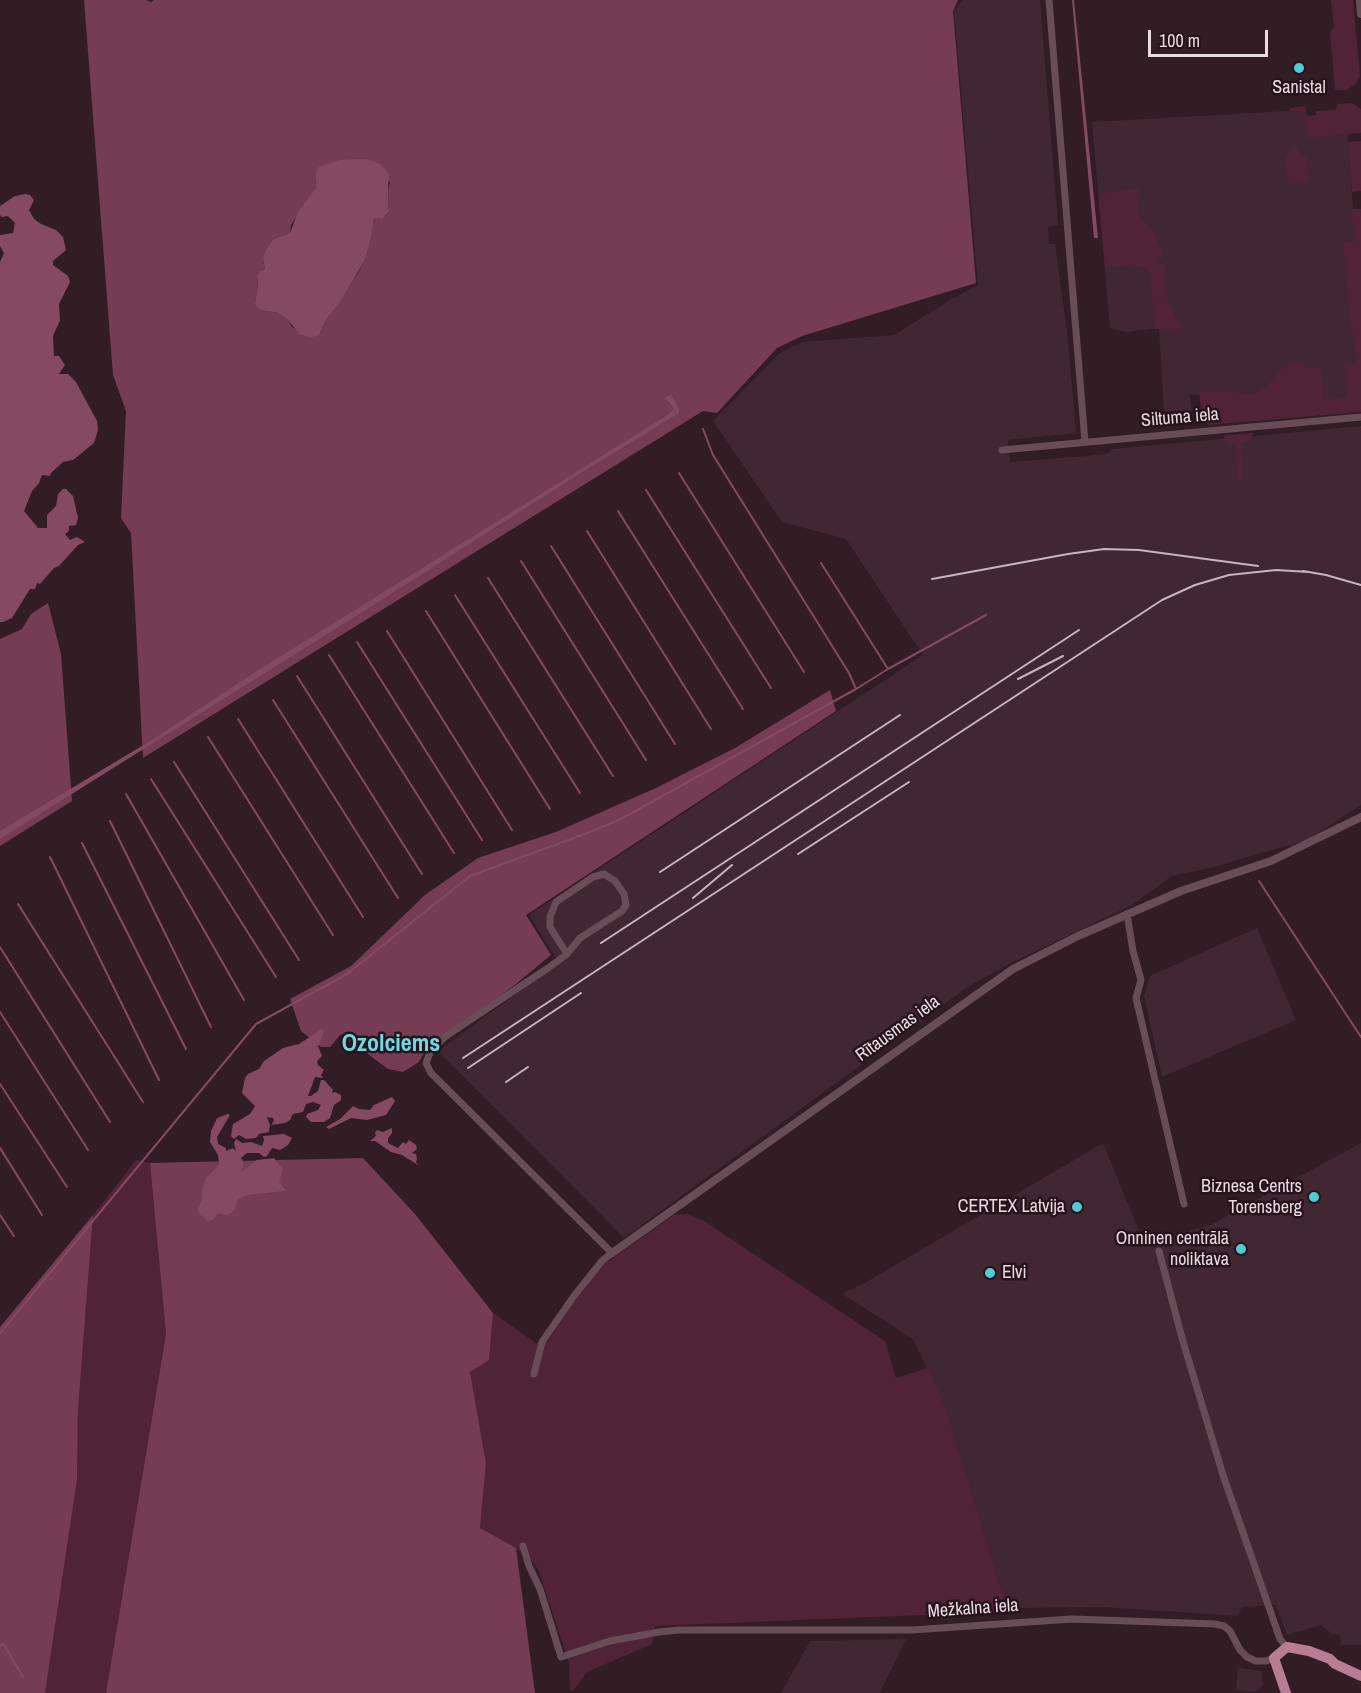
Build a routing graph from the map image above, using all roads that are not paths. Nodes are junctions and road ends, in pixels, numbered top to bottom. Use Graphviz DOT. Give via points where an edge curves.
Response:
graph roads {
  1 [pos="1049,0"];
  2 [pos="1360,0"];
  3 [pos="1361,14"];
  4 [pos="1361,417"];
  5 [pos="1085,442"];
  6 [pos="1002,450"];
  7 [pos="1361,817"];
  8 [pos="1127,914"];
  9 [pos="567,954"];
  10 [pos="1184,1204"];
  11 [pos="1160,1251"];
  12 [pos="612,1253"];
  13 [pos="534,1374"];
  14 [pos="523,1546"];
  15 [pos="1287,1647"];
  16 [pos="1274,1658"];
  17 [pos="1361,1676"];
  18 [pos="1286,1693"];
  1 -- 5 [label="street"];
  2 -- 3 [label="street"];
  4 -- 5 [label="street, Siltuma iela"];
  5 -- 6 [label="street, Siltuma iela"];
  7 -- 8 [label="street, Rītausmas iela" via="1270,861"];
  8 -- 10 [label="street" via="1141,980 1137,998"];
  8 -- 12 [label="street, Rītausmas iela" via="1043,952 1001,977"];
  9 -- 9 [label="street" via="580,938 626,905 615,881 604,874 556,902 550,927"];
  9 -- 12 [label="street" via="446,1036 430,1050 426,1063 431,1073"];
  11 -- 15 [label="street" via="1223,1475 1280,1639"];
  12 -- 13 [label="street, Rītausmas iela" via="542,1342"];
  14 -- 16 [label="street, Mežkalna iela" via="561,1657 610,1641 669,1631 912,1630 1072,1619 1215,1624 1230,1631 1247,1657 1256,1661"];
  15 -- 16 [label="highway"];
  15 -- 17 [label="highway" via="1330,1659"];
  16 -- 18 [label="highway"];
}
